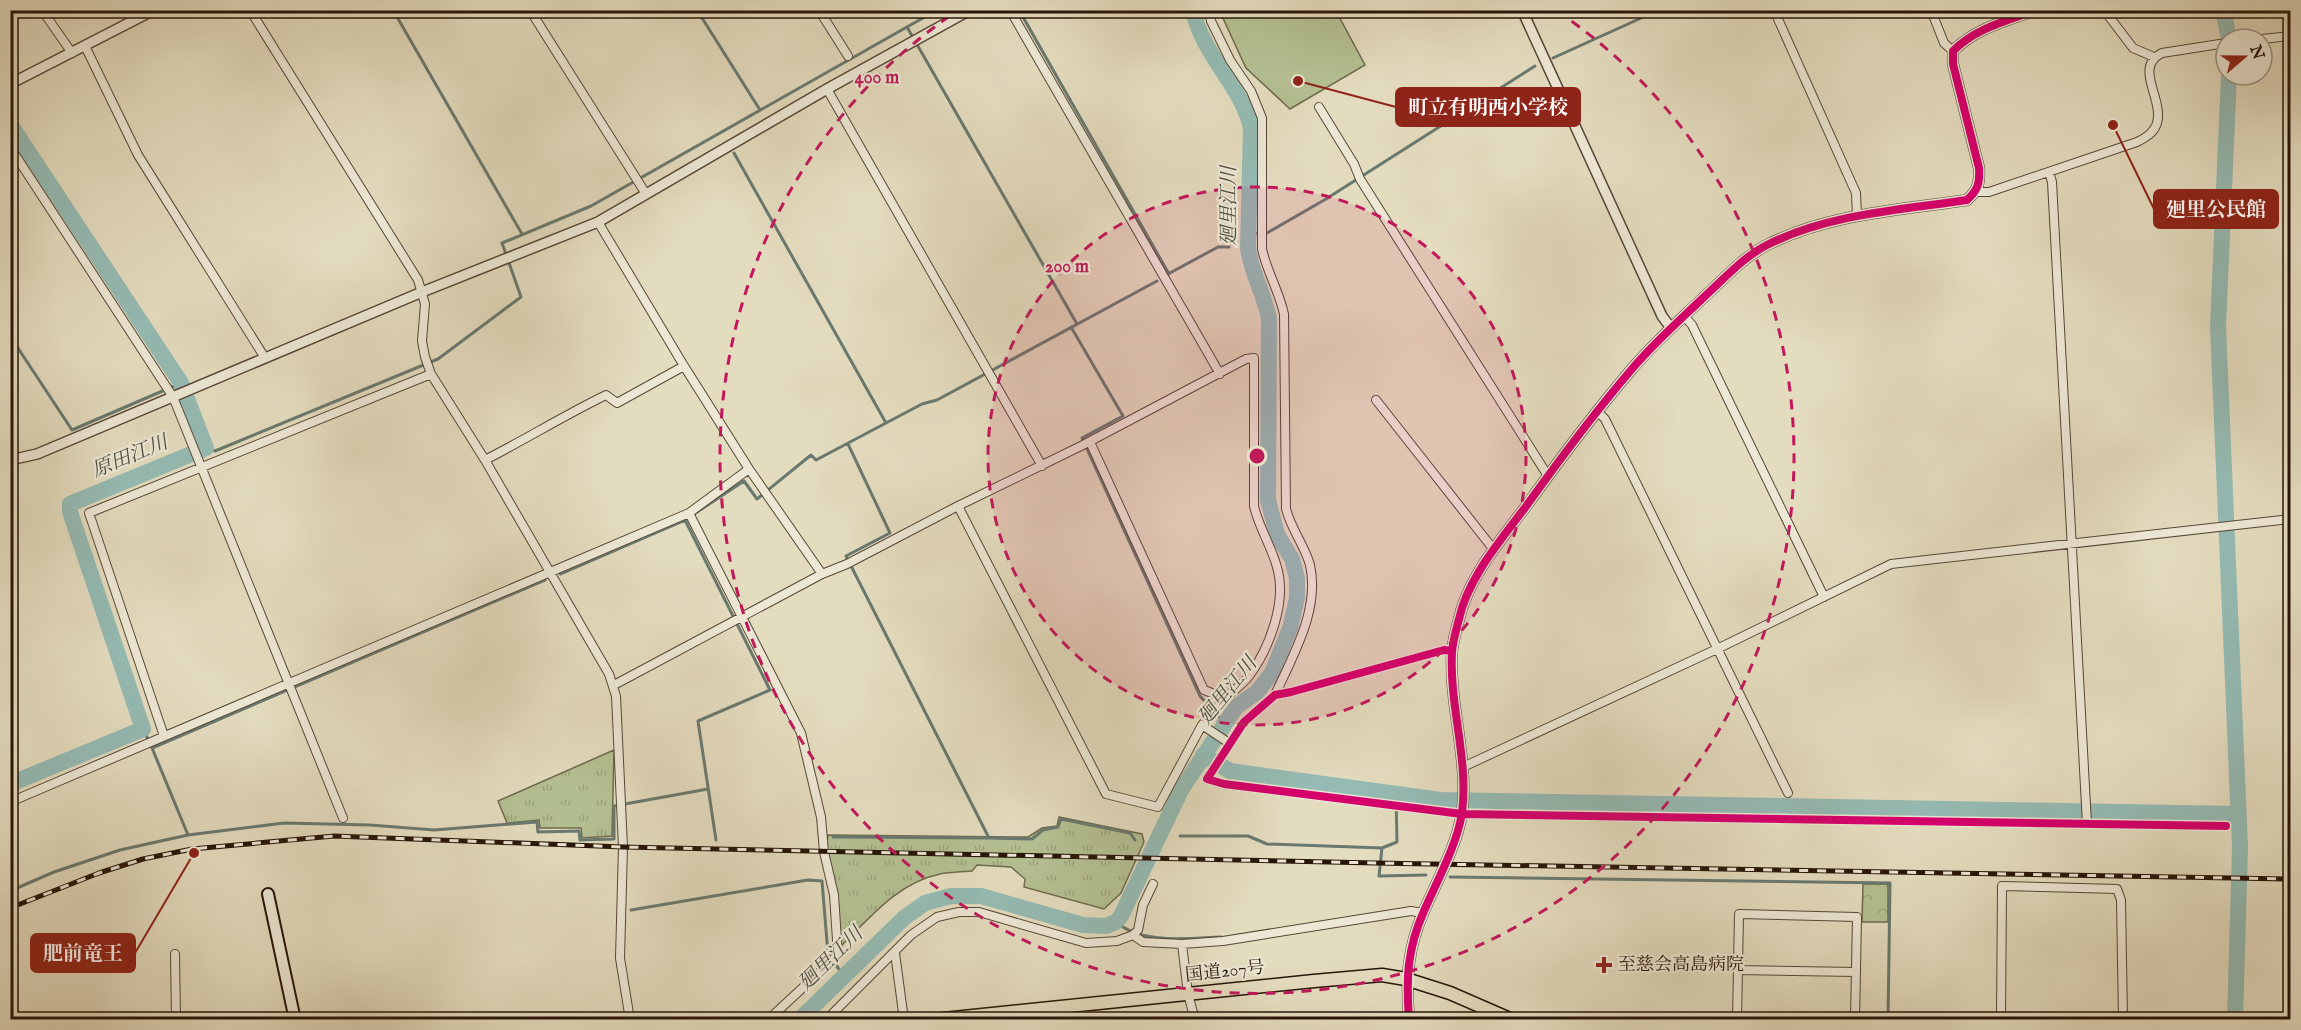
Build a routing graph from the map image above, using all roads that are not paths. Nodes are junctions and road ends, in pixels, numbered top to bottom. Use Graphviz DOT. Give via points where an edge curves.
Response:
graph roads {
  1 [pos="42,10"];
  2 [pos="154,10"];
  3 [pos="250,10"];
  4 [pos="530,10"];
  5 [pos="819,10"];
  6 [pos="970,10"];
  7 [pos="1010,10"];
  8 [pos="1209,10"];
  9 [pos="1522,10"];
  10 [pos="1774,10"];
  11 [pos="1931,10"];
  12 [pos="2036,10"];
  13 [pos="2104,10"];
  14 [pos="2290,36"];
  15 [pos="2274,38"];
  16 [pos="2214,45"];
  17 [pos="86,46"];
  18 [pos="1953,51"];
  19 [pos="72,53"];
  20 [pos="848,56"];
  21 [pos="2154,57"];
  22 [pos="10,84"];
  23 [pos="827,89"];
  24 [pos="1319,107"];
  25 [pos="10,147"];
  26 [pos="2049,172"];
  27 [pos="1976,192"];
  28 [pos="646,194"];
  29 [pos="1857,217"];
  30 [pos="598,222"];
  31 [pos="422,292"];
  32 [pos="1684,316"];
  33 [pos="1671,328"];
  34 [pos="265,357"];
  35 [pos="684,366"];
  36 [pos="430,372"];
  37 [pos="1220,374"];
  38 [pos="170,391"];
  39 [pos="1376,400"];
  40 [pos="1597,411"];
  41 [pos="1086,444"];
  42 [pos="10,460"];
  43 [pos="484,460"];
  44 [pos="1042,466"];
  45 [pos="203,468"];
  46 [pos="748,469"];
  47 [pos="1548,476"];
  48 [pos="958,506"];
  49 [pos="690,516"];
  50 [pos="2290,519"];
  51 [pos="2072,544"];
  52 [pos="1494,550"];
  53 [pos="551,573"];
  54 [pos="822,574"];
  55 [pos="1824,597"];
  56 [pos="737,620"];
  57 [pos="1717,649"];
  58 [pos="1452,651"];
  59 [pos="614,685"];
  60 [pos="290,687"];
  61 [pos="1275,695"];
  62 [pos="1225,698"];
  63 [pos="1202,725"];
  64 [pos="164,736"];
  65 [pos="1229,743"];
  66 [pos="1463,767"];
  67 [pos="1788,793"];
  68 [pos="10,802"];
  69 [pos="1462,814"];
  70 [pos="343,818"];
  71 [pos="2087,824"];
  72 [pos="2226,826"];
  73 [pos="1153,884"];
  74 [pos="268,894"];
  75 [pos="1423,913"];
  76 [pos="1136,932"];
  77 [pos="1182,944"];
  78 [pos="895,953"];
  79 [pos="176,954"];
  80 [pos="1738,970"];
  81 [pos="1856,972"];
  82 [pos="1406,979"];
  83 [pos="1188,994"];
  84 [pos="1408,1019"];
  85 [pos="176,1020"];
  86 [pos="295,1020"];
  87 [pos="630,1020"];
  88 [pos="768,1020"];
  89 [pos="826,1020"];
  90 [pos="904,1020"];
  91 [pos="934,1020"];
  92 [pos="1195,1020"];
  93 [pos="1512,1020"];
  94 [pos="1737,1020"];
  95 [pos="1855,1020"];
  96 [pos="2001,1020"];
  97 [pos="2123,1020"];
  1 -- 19 [label="street"];
  2 -- 17 [label="street"];
  3 -- 31 [label="street"];
  4 -- 28 [label="street"];
  5 -- 20 [label="street"];
  6 -- 23 [label="street"];
  7 -- 37 [label="street"];
  8 -- 61 [label="street" via="1230,60 1251,91 1262,118 1261,237 1265,264 1284,314 1286,509 1309,564 1311,603"];
  9 -- 33 [label="street" via="1662,316"];
  10 -- 29 [label="street" via="1856,193"];
  11 -- 18 [label="street" via="1944,43"];
  12 -- 18 [label="street" via="1982,29"];
  13 -- 21 [label="street" via="2133,48"];
  14 -- 15 [label="street"];
  16 -- 21 [label="street"];
  17 -- 19 [label="street"];
  17 -- 34 [label="street" via="138,155"];
  18 -- 27 [label="street" via="1978,168 1980,182"];
  19 -- 22 [label="street"];
  21 -- 26 [label="street" via="2149,74 2158,109 2157,123 2150,134"];
  23 -- 28 [label="street"];
  23 -- 44 [label="street"];
  24 -- 47 [label="street"];
  25 -- 38 [label="street"];
  26 -- 27 [label="street" via="1989,192"];
  26 -- 51 [label="street"];
  27 -- 29 [label="street" via="1966,200"];
  28 -- 30 [label="street"];
  29 -- 32 [label="street" via="1814,225 1763,247 1734,268"];
  30 -- 31 [label="street"];
  30 -- 35 [label="street"];
  31 -- 34 [label="street"];
  31 -- 36 [label="street" via="422,341"];
  32 -- 33 [label="street"];
  32 -- 55 [label="street"];
  33 -- 40 [label="street"];
  34 -- 38 [label="street" via="195,388"];
  35 -- 43 [label="street" via="617,403 606,394"];
  35 -- 46 [label="street"];
  36 -- 43 [label="street"];
  36 -- 45 [label="street"];
  37 -- 41 [label="street"];
  37 -- 62 [label="street" via="1254,358 1254,506 1281,589 1261,658"];
  38 -- 42 [label="street" via="37,454"];
  38 -- 45 [label="street"];
  39 -- 52 [label="street"];
  40 -- 47 [label="street"];
  40 -- 57 [label="street" via="1605,419"];
  41 -- 44 [label="street"];
  41 -- 62 [label="street" via="1204,690"];
  43 -- 53 [label="street"];
  44 -- 48 [label="street"];
  45 -- 60 [label="street"];
  45 -- 64 [label="street" via="89,513"];
  46 -- 49 [label="street"];
  46 -- 54 [label="street"];
  47 -- 52 [label="street"];
  48 -- 54 [label="street"];
  48 -- 63 [label="street" via="1106,794 1158,807"];
  49 -- 53 [label="street"];
  49 -- 56 [label="street"];
  50 -- 51 [label="street"];
  51 -- 55 [label="street" via="1891,564"];
  51 -- 71 [label="street"];
  52 -- 58 [label="street" via="1473,583"];
  53 -- 59 [label="street"];
  53 -- 60 [label="street"];
  54 -- 56 [label="street"];
  55 -- 57 [label="street"];
  56 -- 59 [label="street"];
  56 -- 88 [label="street" via="804,742 834,895 838,956"];
  57 -- 66 [label="street"];
  57 -- 67 [label="street"];
  58 -- 61 [label="street"];
  58 -- 66 [label="street"];
  59 -- 87 [label="street" via="623,847 620,958"];
  60 -- 64 [label="street"];
  60 -- 70 [label="street"];
  61 -- 65 [label="street" via="1244,722"];
  62 -- 63 [label="street"];
  63 -- 65 [label="street"];
  64 -- 68 [label="street"];
  65 -- 69 [label="street" via="1207,779"];
  66 -- 69 [label="street"];
  69 -- 71 [label="street"];
  69 -- 75 [label="street"];
  71 -- 72 [label="street"];
  73 -- 76 [label="street"];
  74 -- 86 [label="main road"];
  75 -- 77 [label="street" via="1410,911 1224,941"];
  75 -- 82 [label="street"];
  76 -- 77 [label="street" via="1143,942"];
  76 -- 78 [label="street" via="1117,941 1086,943 979,912 958,912 928,922"];
  77 -- 83 [label="street"];
  78 -- 89 [label="street"];
  78 -- 90 [label="street"];
  79 -- 85 [label="street"];
  80 -- 81 [label="street"];
  80 -- 81 [label="street" via="1739,914 1762,914 1857,916"];
  80 -- 94 [label="street"];
  81 -- 95 [label="street"];
  82 -- 83 [label="highway, 国道207号" via="1382,975"];
  82 -- 84 [label="street"];
  82 -- 93 [label="highway, 国道207号"];
  83 -- 91 [label="highway, 国道207号"];
  83 -- 92 [label="street"];
  96 -- 97 [label="street" via="2002,886 2117,889 2121,900"];
}
